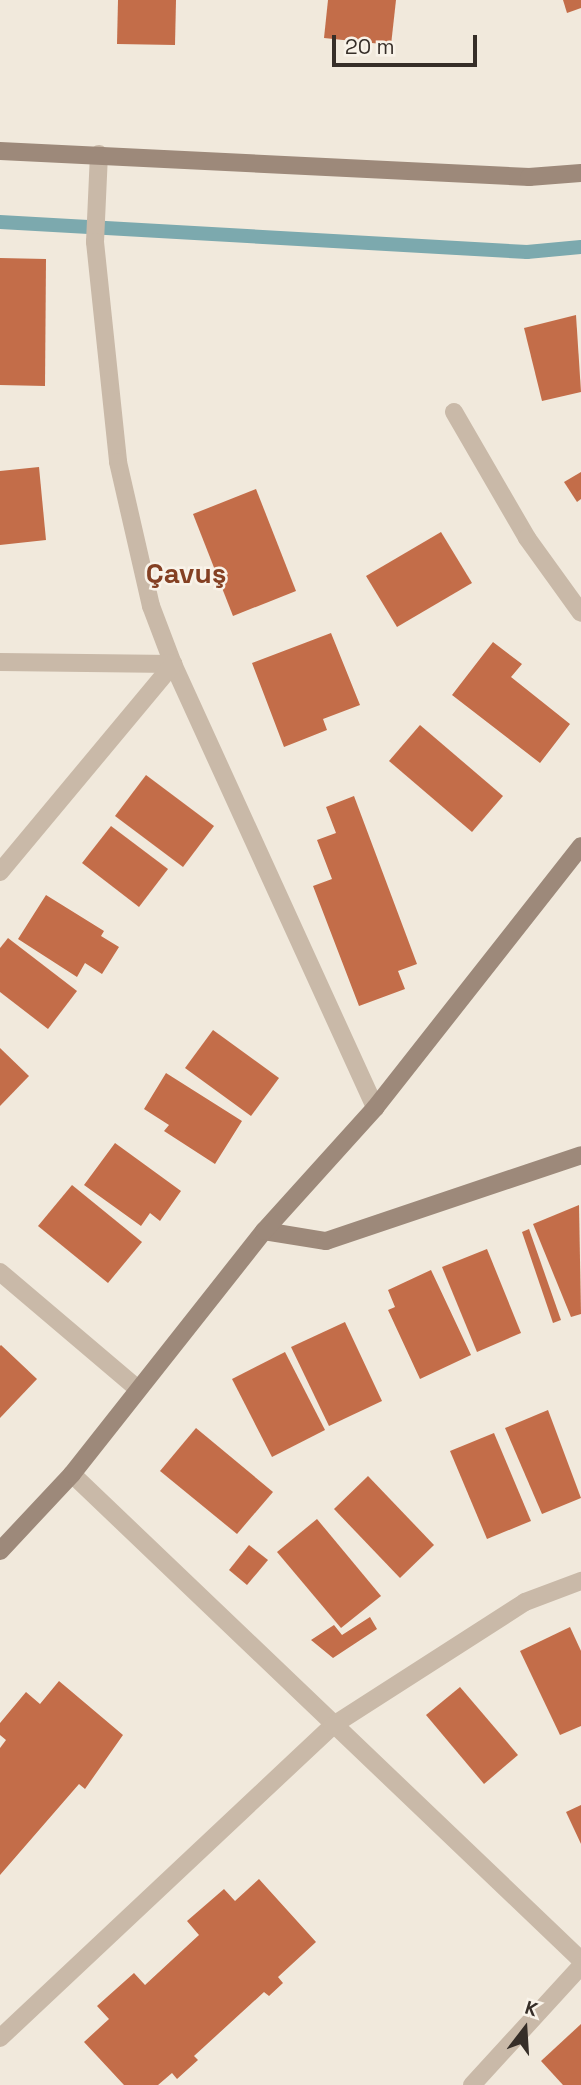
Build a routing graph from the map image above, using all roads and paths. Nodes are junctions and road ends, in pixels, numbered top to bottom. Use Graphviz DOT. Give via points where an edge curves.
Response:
graph roads {
  1 [pos="0,151"];
  2 [pos="99,154"];
  3 [pos="581,173"];
  4 [pos="454,412"];
  5 [pos="581,613"];
  6 [pos="0,662"];
  7 [pos="173,664"];
  8 [pos="581,846"];
  9 [pos="0,872"];
  10 [pos="375,1108"];
  11 [pos="581,1155"];
  12 [pos="264,1231"];
  13 [pos="0,1272"];
  14 [pos="138,1389"];
  15 [pos="72,1474"];
  16 [pos="0,1551"];
  17 [pos="581,1581"];
  18 [pos="332,1726"];
  19 [pos="581,1961"];
  20 [pos="581,1966"];
  21 [pos="0,2038"];
  22 [pos="472,2085"];
  1 -- 2 [label="street"];
  2 -- 3 [label="street" via="529,177"];
  2 -- 7 [label="street" via="95,242 118,462 131,533"];
  4 -- 5 [label="street" via="527,538"];
  6 -- 7 [label="street"];
  7 -- 9 [label="street"];
  7 -- 10 [label="street"];
  8 -- 10 [label="street"];
  10 -- 12 [label="street"];
  11 -- 12 [label="street" via="326,1241"];
  12 -- 14 [label="street"];
  13 -- 14 [label="street"];
  14 -- 15 [label="street"];
  15 -- 16 [label="street"];
  15 -- 18 [label="street"];
  17 -- 18 [label="street" via="525,1602"];
  18 -- 19 [label="street"];
  18 -- 21 [label="street"];
  20 -- 22 [label="street"];
}
